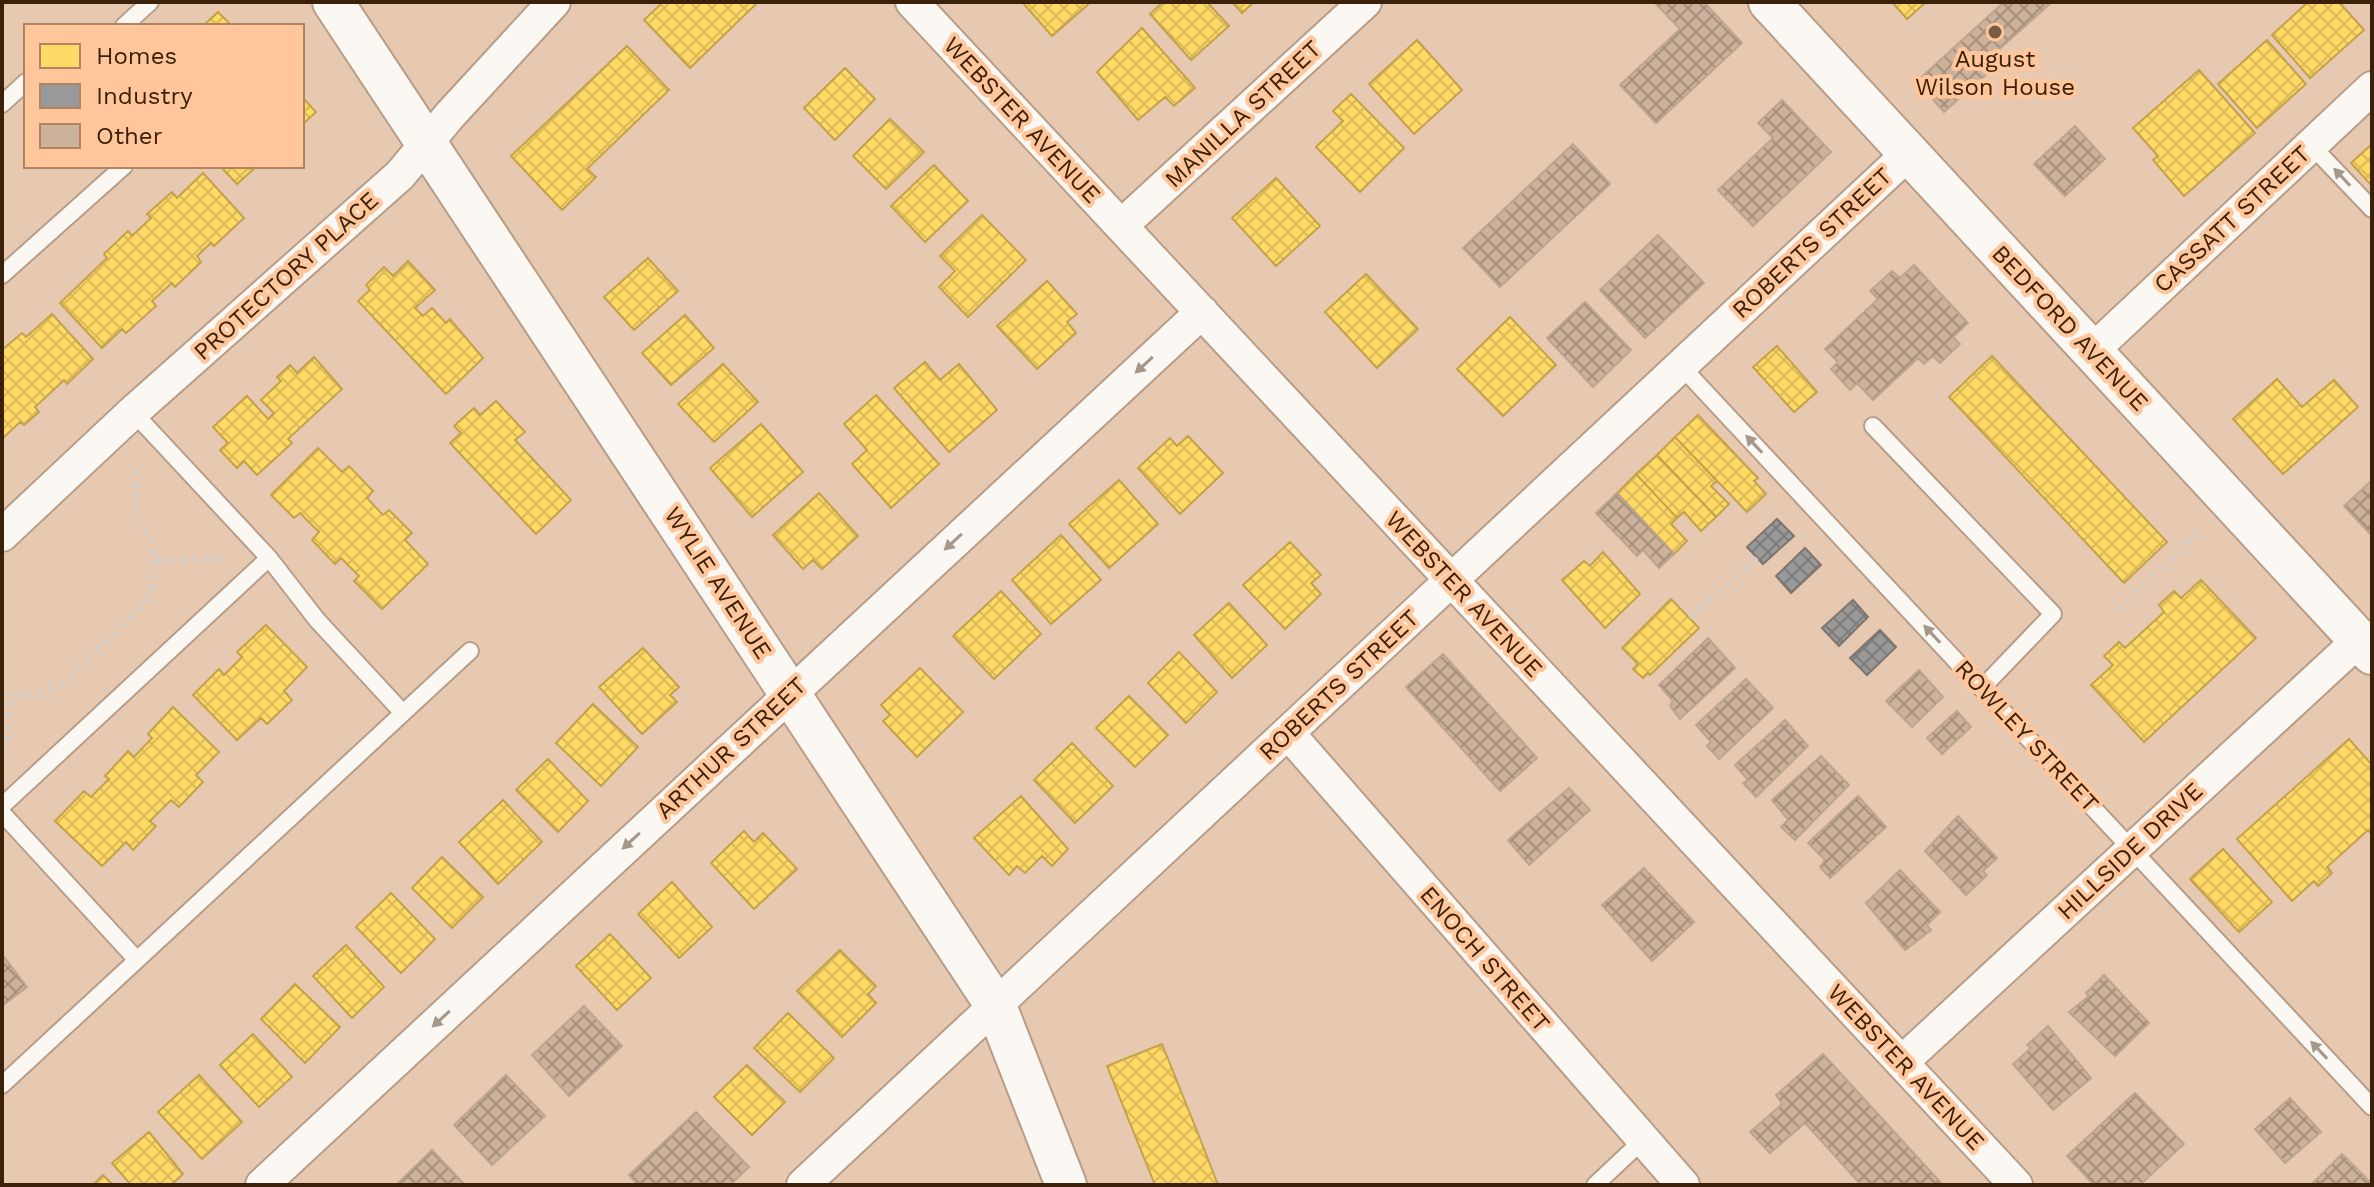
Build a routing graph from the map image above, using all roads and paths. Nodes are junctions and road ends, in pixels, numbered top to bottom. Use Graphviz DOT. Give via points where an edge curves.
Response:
graph roads {
  1 [pos="150,2"];
  2 [pos="333,2"];
  3 [pos="554,2"];
  4 [pos="912,2"];
  5 [pos="1769,2"];
  6 [pos="1363,3"];
  7 [pos="126,24"];
  8 [pos="24,84"];
  9 [pos="2372,88"];
  10 [pos="2,104"];
  11 [pos="427,142"];
  12 [pos="2311,145"];
  13 [pos="1909,153"];
  14 [pos="122,168"];
  15 [pos="2372,209"];
  16 [pos="1121,226"];
  17 [pos="2,275"];
  18 [pos="1202,312"];
  19 [pos="2092,351"];
  20 [pos="1681,366"];
  21 [pos="133,412"];
  22 [pos="1873,426"];
  23 [pos="136,469"];
  24 [pos="2200,531"];
  25 [pos="2,535"];
  26 [pos="269,558"];
  27 [pos="1757,558"];
  28 [pos="226,559"];
  29 [pos="156,561"];
  30 [pos="1451,580"];
  31 [pos="2116,610"];
  32 [pos="1690,618"];
  33 [pos="2366,647"];
  34 [pos="470,651"];
  35 [pos="1982,688"];
  36 [pos="2,693"];
  37 [pos="791,693"];
  38 [pos="12,696"];
  39 [pos="403,713"];
  40 [pos="1288,733"];
  41 [pos="3,768"];
  42 [pos="2,806"];
  43 [pos="2,813"];
  44 [pos="2133,850"];
  45 [pos="137,960"];
  46 [pos="996,1006"];
  47 [pos="1902,1062"];
  48 [pos="2,1085"];
  49 [pos="2372,1107"];
  50 [pos="1643,1140"];
  51 [pos="262,1185"];
  52 [pos="803,1185"];
  53 [pos="1066,1185"];
  54 [pos="1595,1185"];
  55 [pos="1683,1185"];
  56 [pos="2016,1185"];
  1 -- 7 [label="lane"];
  2 -- 11 [label="street, WYLIE AVENUE"];
  3 -- 11 [label="street, PROTECTORY PLACE"];
  4 -- 16 [label="street, WEBSTER AVENUE"];
  5 -- 13 [label="street, BEDFORD AVENUE"];
  6 -- 16 [label="street, MANILLA STREET"];
  8 -- 10 [label="lane"];
  9 -- 12 [label="street, CASSATT STREET"];
  11 -- 21 [label="street, PROTECTORY PLACE" via="400,175"];
  11 -- 37 [label="street, WYLIE AVENUE"];
  15 -- 12 [label="lane, one-way"];
  12 -- 19 [label="street, CASSATT STREET"];
  13 -- 19 [label="street, BEDFORD AVENUE"];
  13 -- 20 [label="street, ROBERTS STREET"];
  14 -- 17 [label="lane"];
  16 -- 18 [label="street, WEBSTER AVENUE"];
  18 -- 30 [label="street, WEBSTER AVENUE"];
  18 -- 37 [label="street, ARTHUR STREET, one-way"];
  19 -- 33 [label="street, BEDFORD AVENUE"];
  20 -- 30 [label="street, ROBERTS STREET"];
  35 -- 20 [label="lane, ROWLEY STREET, one-way"];
  21 -- 25 [label="street, PROTECTORY PLACE"];
  21 -- 26 [label="lane"];
  22 -- 35 [label="lane" via="2053,614"];
  23 -- 29 [label="path" via="138,518"];
  24 -- 31 [label="path"];
  26 -- 39 [label="lane" via="317,620"];
  26 -- 42 [label="lane"];
  27 -- 32 [label="path"];
  28 -- 29 [label="path"];
  29 -- 38 [label="path" via="153,586 140,609 59,686"];
  30 -- 40 [label="street, ROBERTS STREET"];
  30 -- 47 [label="street, WEBSTER AVENUE"];
  33 -- 44 [label="street, HILLSIDE DRIVE"];
  34 -- 39 [label="lane"];
  35 -- 44 [label="lane, ROWLEY STREET"];
  36 -- 38 [label="path"];
  37 -- 46 [label="street, WYLIE AVENUE"];
  37 -- 51 [label="street, ARTHUR STREET, one-way"];
  38 -- 41 [label="path"];
  39 -- 45 [label="lane"];
  40 -- 46 [label="street, ROBERTS STREET"];
  40 -- 50 [label="street, ENOCH STREET"];
  43 -- 45 [label="lane"];
  44 -- 47 [label="street, HILLSIDE DRIVE"];
  49 -- 44 [label="lane, ROWLEY STREET, one-way"];
  45 -- 48 [label="lane"];
  46 -- 52 [label="street, ROBERTS STREET"];
  46 -- 53 [label="street, WYLIE AVENUE"];
  47 -- 56 [label="street, WEBSTER AVENUE"];
  50 -- 54 [label="lane"];
  50 -- 55 [label="street, ENOCH STREET"];
}
